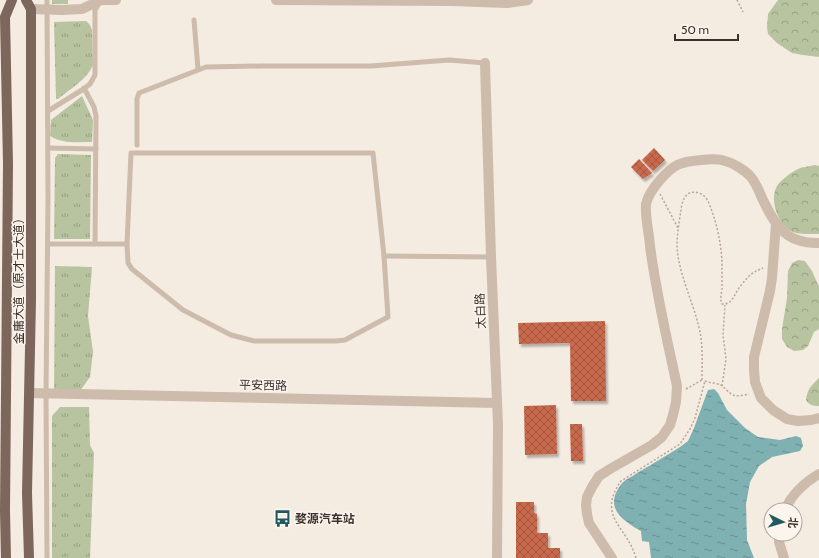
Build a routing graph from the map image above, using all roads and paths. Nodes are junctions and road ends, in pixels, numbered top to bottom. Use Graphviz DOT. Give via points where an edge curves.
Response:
graph roads {
  1 [pos="12,0"];
  2 [pos="101,0"];
  3 [pos="116,0"];
  4 [pos="276,0"];
  5 [pos="528,0"];
  6 [pos="737,0"];
  7 [pos="29,4"];
  8 [pos="47,5"];
  9 [pos="743,12"];
  10 [pos="194,20"];
  11 [pos="486,64"];
  12 [pos="198,69"];
  13 [pos="84,88"];
  14 [pos="48,111"];
  15 [pos="137,144"];
  16 [pos="48,148"];
  17 [pos="96,149"];
  18 [pos="4,164"];
  19 [pos="654,187"];
  20 [pos="776,224"];
  21 [pos="678,228"];
  22 [pos="819,243"];
  23 [pos="48,244"];
  24 [pos="94,244"];
  25 [pos="127,244"];
  26 [pos="384,256"];
  27 [pos="491,257"];
  28 [pos="773,266"];
  29 [pos="725,305"];
  30 [pos="702,380"];
  31 [pos="704,381"];
  32 [pos="722,386"];
  33 [pos="676,392"];
  34 [pos="758,392"];
  35 [pos="29,393"];
  36 [pos="46,394"];
  37 [pos="3,398"];
  38 [pos="497,403"];
  39 [pos="819,418"];
  40 [pos="819,474"];
  41 [pos="788,502"];
  42 [pos="779,542"];
  43 [pos="6,558"];
  44 [pos="29,558"];
  45 [pos="47,558"];
  46 [pos="497,558"];
  47 [pos="612,558"];
  48 [pos="636,558"];
  49 [pos="784,558"];
  1 -- 18 [label="main road, 金庸大道（原才士大道）" via="5,16"];
  2 -- 3 [label="street"];
  2 -- 8 [label="street" via="82,9 62,10"];
  2 -- 13 [label="lane" via="95,10 95,75"];
  4 -- 5 [label="street" via="507,3"];
  6 -- 9 [label="path"];
  7 -- 8 [label="street"];
  7 -- 35 [label="main road, 金庸大道（原才士大道）"];
  8 -- 14 [label="lane"];
  10 -- 12 [label="lane"];
  11 -- 12 [label="lane" via="449,60 371,66 206,66"];
  11 -- 27 [label="street, 太白路"];
  12 -- 15 [label="lane" via="139,93"];
  13 -- 14 [label="lane"];
  13 -- 17 [label="lane" via="96,116"];
  14 -- 16 [label="lane"];
  16 -- 17 [label="lane"];
  16 -- 23 [label="lane"];
  17 -- 24 [label="lane"];
  18 -- 37 [label="main road, 金庸大道（原才士大道）"];
  19 -- 20 [label="street" via="667,172 687,161 726,161 741,168 750,176"];
  19 -- 21 [label="path"];
  19 -- 33 [label="street" via="646,203 646,214 654,276 677,386"];
  20 -- 22 [label="street" via="796,240"];
  20 -- 28 [label="street"];
  21 -- 29 [label="path" via="684,196 696,192 705,196 710,204 720,241 720,300"];
  21 -- 30 [label="path" via="680,266 700,333"];
  23 -- 24 [label="lane"];
  23 -- 36 [label="lane"];
  24 -- 25 [label="lane"];
  25 -- 26 [label="lane" via="128,263 132,269 169,300 230,335 254,341 346,340 388,317"];
  25 -- 26 [label="lane" via="131,153 373,153"];
  26 -- 27 [label="lane"];
  27 -- 38 [label="street, 太白路"];
  28 -- 29 [label="path" via="756,271"];
  28 -- 34 [label="street" via="770,291 754,357"];
  29 -- 32 [label="path" via="723,335 726,359"];
  30 -- 31 [label="path"];
  30 -- 33 [label="path"];
  31 -- 32 [label="path"];
  31 -- 48 [label="path" via="695,418 680,444 621,481 615,489 612,514"];
  32 -- 34 [label="path" via="737,396"];
  33 -- 47 [label="street" via="670,425 662,437 599,476 587,497 589,523"];
  34 -- 39 [label="street" via="760,398 787,419 798,421"];
  35 -- 36 [label="street, 平安西路"];
  35 -- 44 [label="main road, 金庸大道（原才士大道）"];
  36 -- 38 [label="street, 平安西路"];
  36 -- 45 [label="lane"];
  37 -- 43 [label="main road, 金庸大道（原才士大道）"];
  38 -- 46 [label="street, 太白路"];
  40 -- 41 [label="street" via="809,480"];
  42 -- 49 [label="street"];
}
